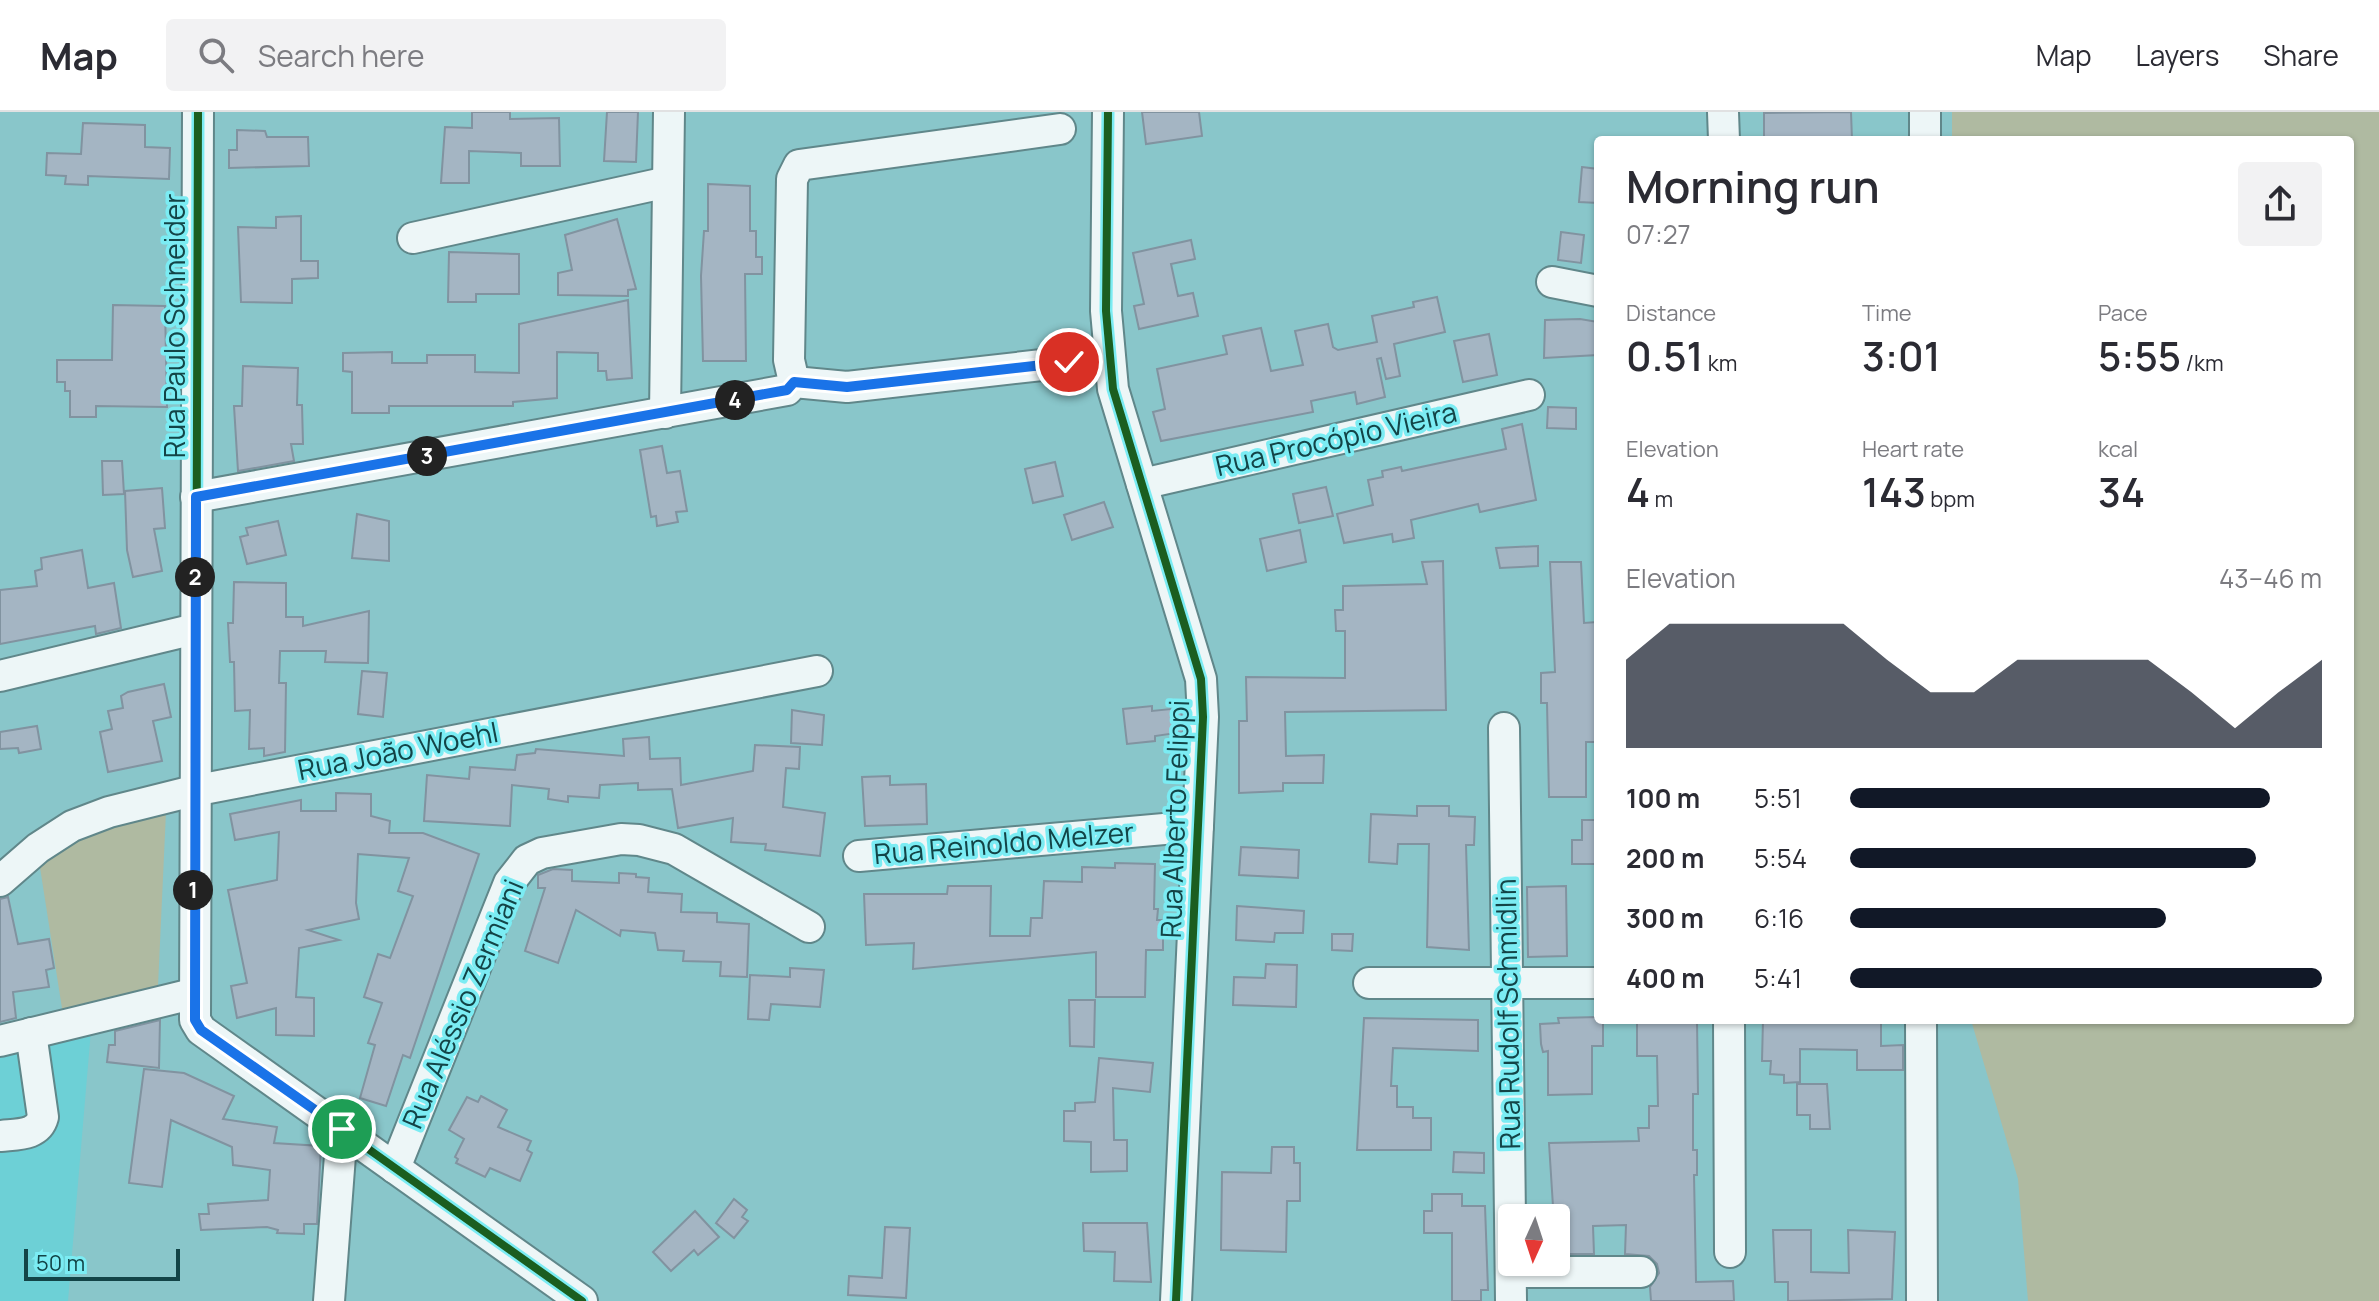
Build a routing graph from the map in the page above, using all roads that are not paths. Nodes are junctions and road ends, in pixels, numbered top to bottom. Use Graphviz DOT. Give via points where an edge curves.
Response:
graph roads {
  1 [pos="198,112"];
  2 [pos="669,112"];
  3 [pos="1108,112"];
  4 [pos="1723,112"];
  5 [pos="1925,112"];
  6 [pos="1060,129"];
  7 [pos="1724,136"];
  8 [pos="1925,136"];
  9 [pos="668,182"];
  10 [pos="413,238"];
  11 [pos="1552,282"];
  12 [pos="1594,290"];
  13 [pos="1069,362"];
  14 [pos="791,386"];
  15 [pos="1529,395"];
  16 [pos="665,413"];
  17 [pos="1142,484"];
  18 [pos="196,497"];
  19 [pos="195,629"];
  20 [pos="817,671"];
  21 [pos="0,676"];
  22 [pos="1504,728"];
  23 [pos="193,791"];
  24 [pos="1198,826"];
  25 [pos="859,856"];
  26 [pos="0,881"];
  27 [pos="809,927"];
  28 [pos="1507,982"];
  29 [pos="1369,983"];
  30 [pos="1594,983"];
  31 [pos="192,994"];
  32 [pos="1729,1024"];
  33 [pos="1921,1024"];
  34 [pos="31,1033"];
  35 [pos="0,1041"];
  36 [pos="342,1129"];
  37 [pos="0,1136"];
  38 [pos="395,1168"];
  39 [pos="1730,1252"];
  40 [pos="1641,1272"];
  41 [pos="1511,1287"];
  42 [pos="329,1301"];
  43 [pos="582,1301"];
  44 [pos="1176,1301"];
  45 [pos="1922,1301"];
  1 -- 18 [label="street, Rua Paulo Schneider"];
  2 -- 9 [label="street"];
  3 -- 17 [label="street, Rua Alberto Felippi" via="1107,349 1113,389"];
  4 -- 7 [label="street"];
  5 -- 8 [label="street"];
  6 -- 14 [label="street" via="799,165 792,179"];
  9 -- 10 [label="street"];
  9 -- 16 [label="street"];
  11 -- 12 [label="street"];
  13 -- 14 [label="street" via="847,387"];
  14 -- 16 [label="street"];
  15 -- 17 [label="street, Rua Procópio Vieira"];
  16 -- 18 [label="street"];
  17 -- 24 [label="street, Rua Alberto Felippi" via="1201,679"];
  18 -- 19 [label="street, Rua Paulo Schneider"];
  19 -- 21 [label="street"];
  19 -- 23 [label="street, Rua Paulo Schneider"];
  20 -- 23 [label="street, Rua João Woehl"];
  22 -- 28 [label="street, Rua Rudolf Schmidlin"];
  23 -- 26 [label="street, Rua João Woehl" via="72,826"];
  23 -- 31 [label="street, Rua Paulo Schneider"];
  24 -- 25 [label="street, Rua Reinoldo Melzer"];
  24 -- 44 [label="street, Rua Alberto Felippi"];
  27 -- 38 [label="street, Rua Aléssio Zermiani" via="659,844 621,839 527,860 509,883"];
  28 -- 29 [label="street"];
  28 -- 30 [label="street"];
  28 -- 41 [label="street, Rua Rudolf Schmidlin"];
  31 -- 34 [label="street"];
  31 -- 36 [label="street, Rua Paulo Schneider" via="201,1030"];
  32 -- 39 [label="street"];
  33 -- 45 [label="street"];
  34 -- 35 [label="street"];
  34 -- 37 [label="street" via="41,1126"];
  36 -- 38 [label="street, Rua Paulo Schneider"];
  36 -- 42 [label="street"];
  38 -- 43 [label="street, Rua Paulo Schneider"];
  40 -- 41 [label="street"];
}
